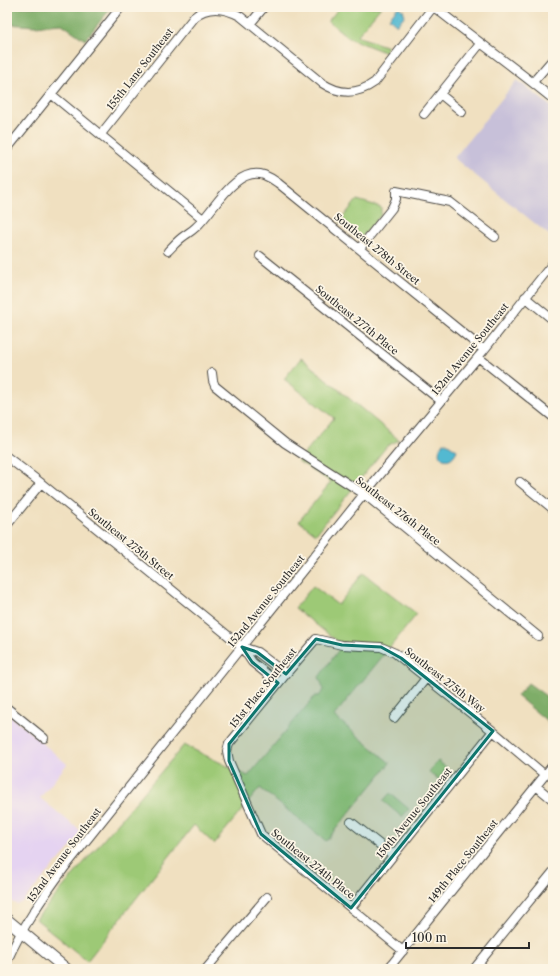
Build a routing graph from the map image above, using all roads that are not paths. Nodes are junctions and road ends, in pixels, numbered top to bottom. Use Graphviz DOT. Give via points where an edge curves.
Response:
graph roads {
  1 [pos="121,7"];
  2 [pos="264,7"];
  3 [pos="433,7"];
  4 [pos="250,24"];
  5 [pos="480,44"];
  6 [pos="553,59"];
  7 [pos="533,82"];
  8 [pos="51,94"];
  9 [pos="440,94"];
  10 [pos="553,99"];
  11 [pos="462,112"];
  12 [pos="424,114"];
  13 [pos="101,134"];
  14 [pos="7,149"];
  15 [pos="203,219"];
  16 [pos="495,237"];
  17 [pos="360,248"];
  18 [pos="168,251"];
  19 [pos="260,256"];
  20 [pos="553,263"];
  21 [pos="525,297"];
  22 [pos="553,320"];
  23 [pos="484,350"];
  24 [pos="478,357"];
  25 [pos="212,373"];
  26 [pos="441,401"];
  27 [pos="552,413"];
  28 [pos="7,457"];
  29 [pos="520,482"];
  30 [pos="41,483"];
  31 [pos="364,494"];
  32 [pos="553,509"];
  33 [pos="7,525"];
  34 [pos="538,636"];
  35 [pos="316,639"];
  36 [pos="242,647"];
  37 [pos="286,674"];
  38 [pos="427,677"];
  39 [pos="278,683"];
  40 [pos="7,708"];
  41 [pos="394,718"];
  42 [pos="493,731"];
  43 [pos="44,738"];
  44 [pos="227,751"];
  45 [pos="553,765"];
  46 [pos="546,775"];
  47 [pos="536,786"];
  48 [pos="553,800"];
  49 [pos="351,822"];
  50 [pos="393,855"];
  51 [pos="553,872"];
  52 [pos="267,897"];
  53 [pos="351,908"];
  54 [pos="7,920"];
  55 [pos="22,932"];
  56 [pos="403,951"];
  57 [pos="7,961"];
  58 [pos="66,969"];
  59 [pos="206,969"];
  60 [pos="388,969"];
  61 [pos="474,969"];
  1 -- 8 [label="street"];
  2 -- 4 [label="street"];
  3 -- 4 [label="street" via="375,82 367,88 349,92 330,89"];
  3 -- 5 [label="street"];
  4 -- 13 [label="street, 155th Lane Southeast" via="229,10 200,12"];
  5 -- 7 [label="street"];
  5 -- 9 [label="street"];
  6 -- 7 [label="street"];
  7 -- 10 [label="street"];
  8 -- 13 [label="street"];
  8 -- 14 [label="street"];
  9 -- 11 [label="street"];
  9 -- 12 [label="street"];
  13 -- 15 [label="street"];
  15 -- 17 [label="street, Southeast 278th Street" via="229,188 241,178 264,175 278,183"];
  15 -- 18 [label="street"];
  16 -- 17 [label="street" via="450,202 396,191 396,200 392,208"];
  17 -- 23 [label="street, Southeast 278th Street"];
  19 -- 26 [label="street, Southeast 277th Place"];
  20 -- 21 [label="street, 152nd Avenue Southeast"];
  21 -- 22 [label="street"];
  21 -- 23 [label="street, 152nd Avenue Southeast"];
  23 -- 24 [label="street, 152nd Avenue Southeast"];
  24 -- 26 [label="street, 152nd Avenue Southeast"];
  24 -- 27 [label="street"];
  25 -- 31 [label="street, Southeast 276th Place" via="216,386 285,443"];
  26 -- 31 [label="street, 152nd Avenue Southeast"];
  28 -- 30 [label="street, Southeast 275th Street"];
  29 -- 32 [label="street"];
  30 -- 33 [label="street"];
  30 -- 36 [label="street, Southeast 275th Street"];
  31 -- 34 [label="street, Southeast 276th Place"];
  31 -- 36 [label="street, 152nd Avenue Southeast"];
  35 -- 37 [label="street, 151st Place Southeast"];
  35 -- 38 [label="street, Southeast 275th Way" via="342,645 381,647 395,653"];
  36 -- 37 [label="street, Southeast 275th Street" via="257,652"];
  36 -- 39 [label="street, Southeast 275th Street" via="252,662"];
  36 -- 55 [label="street, 152nd Avenue Southeast" via="65,867 43,896"];
  37 -- 39 [label="street, 151st Place Southeast"];
  38 -- 41 [label="street"];
  38 -- 42 [label="street, Southeast 275th Way"];
  39 -- 44 [label="street, 151st Place Southeast"];
  40 -- 43 [label="street"];
  42 -- 46 [label="street, Southeast 275th Way"];
  42 -- 50 [label="street, 150th Avenue Southeast"];
  44 -- 53 [label="street, Southeast 274th Place" via="261,834"];
  45 -- 46 [label="street, 149th Place Southeast"];
  46 -- 47 [label="street, 149th Place Southeast"];
  47 -- 48 [label="street"];
  47 -- 56 [label="street, 149th Place Southeast"];
  49 -- 50 [label="street"];
  50 -- 53 [label="street, 150th Avenue Southeast"];
  51 -- 61 [label="street"];
  52 -- 59 [label="street"];
  53 -- 56 [label="street, Southeast 274th Place"];
  54 -- 55 [label="main road"];
  55 -- 57 [label="street, 152nd Avenue Southeast"];
  55 -- 58 [label="main road"];
  56 -- 60 [label="street, 149th Place Southeast"];
}
